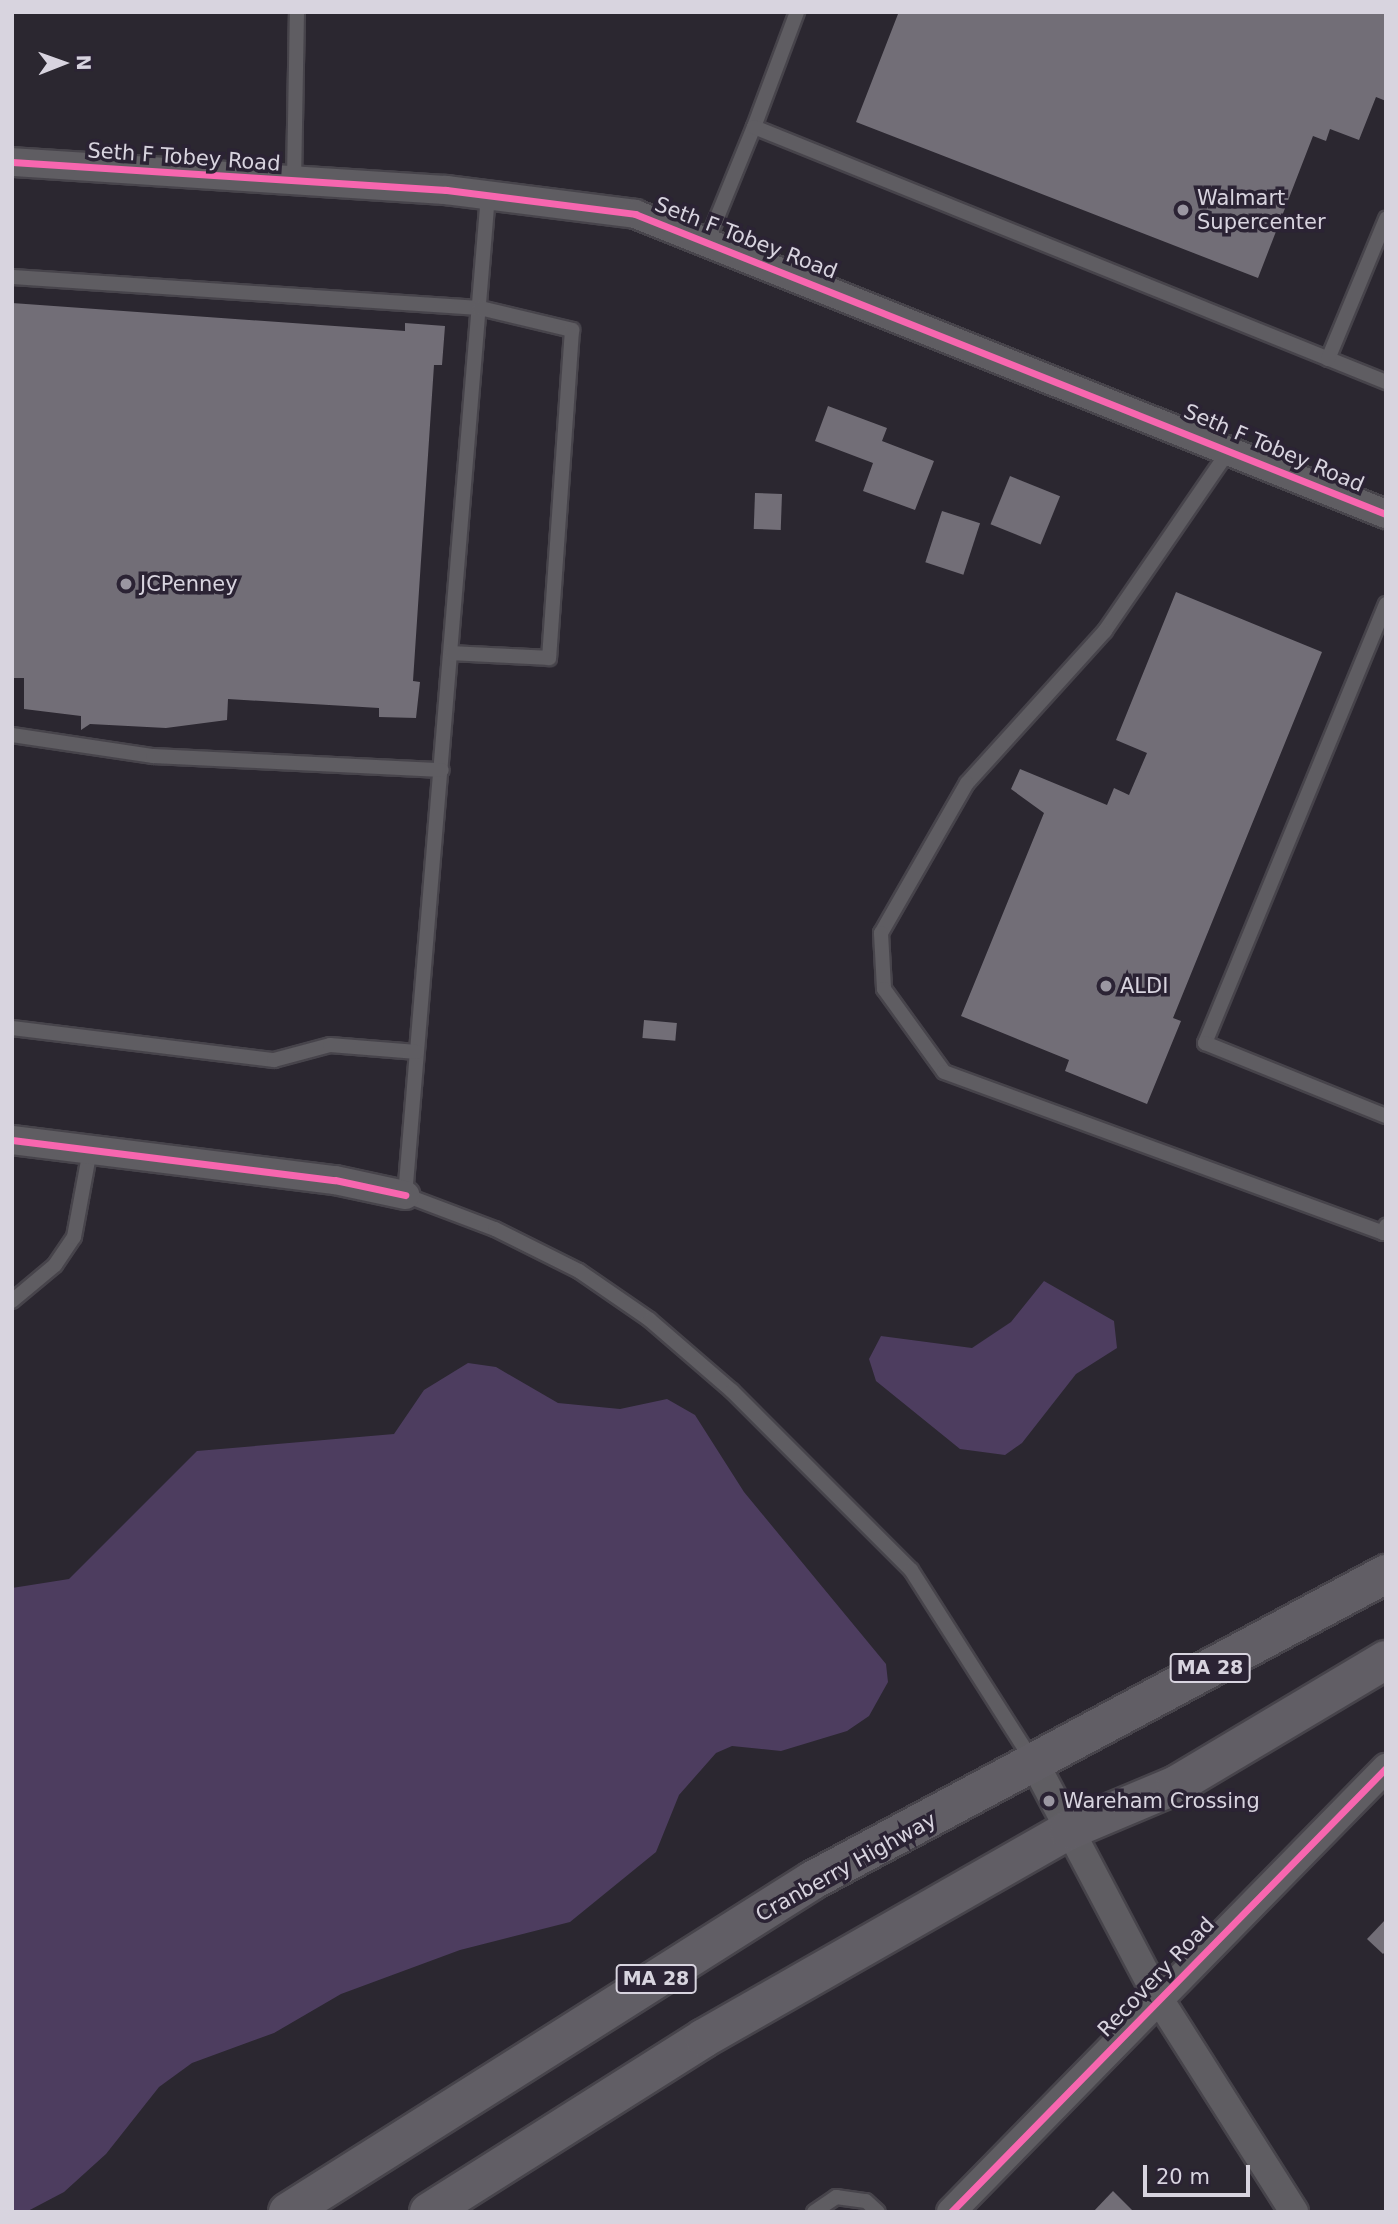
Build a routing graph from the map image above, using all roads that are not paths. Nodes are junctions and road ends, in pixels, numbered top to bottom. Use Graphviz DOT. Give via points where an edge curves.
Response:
graph roads {
  1 [pos="297,12"];
  2 [pos="797,12"];
  3 [pos="754,127"];
  4 [pos="12,162"];
  5 [pos="295,181"];
  6 [pos="488,195"];
  7 [pos="1386,219"];
  8 [pos="707,242"];
  9 [pos="12,277"];
  10 [pos="480,308"];
  11 [pos="1328,359"];
  12 [pos="1386,382"];
  13 [pos="1230,449"];
  14 [pos="1386,514"];
  15 [pos="1386,604"];
  16 [pos="451,653"];
  17 [pos="12,735"];
  18 [pos="442,770"];
  19 [pos="12,1028"];
  20 [pos="417,1052"];
  21 [pos="1386,1116"];
  22 [pos="12,1140"];
  23 [pos="90,1150"];
  24 [pos="405,1195"];
  25 [pos="1386,1226"];
  26 [pos="12,1301"];
  27 [pos="1386,1574"];
  28 [pos="1386,1660"];
  29 [pos="1036,1766"];
  30 [pos="1386,1768"];
  31 [pos="1069,1830"];
  32 [pos="1159,1999"];
  33 [pos="288,2212"];
  34 [pos="429,2212"];
  35 [pos="814,2212"];
  36 [pos="878,2212"];
  37 [pos="951,2212"];
  38 [pos="1294,2212"];
  1 -- 5 [label="lane"];
  2 -- 3 [label="lane"];
  3 -- 8 [label="lane"];
  3 -- 11 [label="lane"];
  4 -- 5 [label="street, Seth F Tobey Road"];
  5 -- 6 [label="street, Seth F Tobey Road"];
  6 -- 8 [label="street, Seth F Tobey Road" via="635,214"];
  6 -- 10 [label="lane"];
  7 -- 11 [label="lane"];
  8 -- 13 [label="street, Seth F Tobey Road"];
  9 -- 10 [label="lane"];
  10 -- 16 [label="lane"];
  10 -- 16 [label="lane" via="572,330 549,658"];
  11 -- 12 [label="lane"];
  13 -- 14 [label="street, Seth F Tobey Road"];
  13 -- 25 [label="lane" via="1105,631 967,783 881,933 884,989 944,1072 1383,1233"];
  15 -- 21 [label="lane" via="1205,1043"];
  16 -- 18 [label="lane"];
  17 -- 18 [label="lane" via="153,756"];
  18 -- 20 [label="lane"];
  19 -- 20 [label="lane" via="274,1060 330,1045"];
  20 -- 24 [label="lane"];
  22 -- 23 [label="street"];
  23 -- 24 [label="street" via="335,1180"];
  23 -- 26 [label="lane" via="74,1237 55,1265"];
  24 -- 29 [label="lane" via="495,1228 579,1271 650,1320 732,1391 911,1570"];
  27 -- 29 [label="main road, Cranberry Highway / MA 28"];
  28 -- 31 [label="main road" via="1177,1785"];
  29 -- 31 [label="street"];
  29 -- 33 [label="main road, Cranberry Highway / MA 28" via="813,1881"];
  30 -- 32 [label="street, Recovery Road"];
  31 -- 32 [label="street"];
  31 -- 34 [label="main road" via="705,2038"];
  32 -- 37 [label="street, Recovery Road"];
  32 -- 38 [label="street"];
  35 -- 36 [label="lane" via="836,2197 866,2201"];
}
